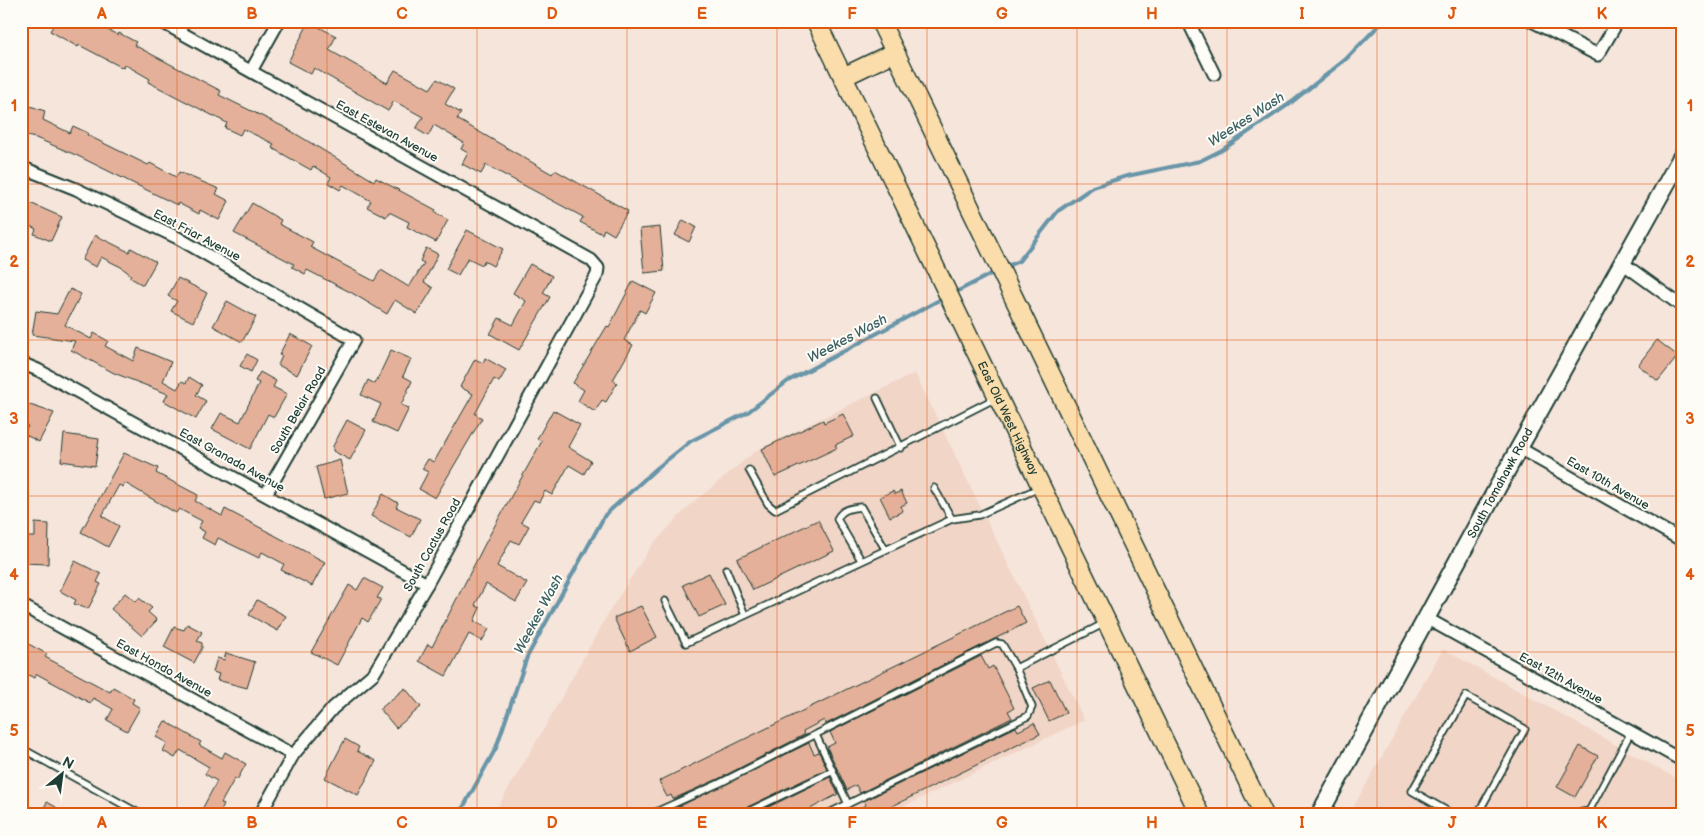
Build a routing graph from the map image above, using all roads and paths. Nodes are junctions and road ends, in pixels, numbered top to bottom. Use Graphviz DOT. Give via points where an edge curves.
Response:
graph roads {
  1 [pos="160,21"];
  2 [pos="278,21"];
  3 [pos="816,21"];
  4 [pos="880,21"];
  5 [pos="1188,21"];
  6 [pos="1532,21"];
  7 [pos="1618,21"];
  8 [pos="895,52"];
  9 [pos="251,71"];
  10 [pos="1214,74"];
  11 [pos="843,77"];
  12 [pos="1683,154"];
  13 [pos="21,167"];
  14 [pos="1621,262"];
  15 [pos="598,268"];
  16 [pos="1683,307"];
  17 [pos="354,340"];
  18 [pos="21,363"];
  19 [pos="877,398"];
  20 [pos="998,398"];
  21 [pos="901,448"];
  22 [pos="1519,448"];
  23 [pos="750,470"];
  24 [pos="1041,487"];
  25 [pos="934,488"];
  26 [pos="266,494"];
  27 [pos="952,519"];
  28 [pos="1683,541"];
  29 [pos="885,549"];
  30 [pos="861,560"];
  31 [pos="726,569"];
  32 [pos="427,584"];
  33 [pos="664,600"];
  34 [pos="21,605"];
  35 [pos="745,615"];
  36 [pos="1426,618"];
  37 [pos="1107,622"];
  38 [pos="1016,668"];
  39 [pos="1631,732"];
  40 [pos="816,735"];
  41 [pos="21,748"];
  42 [pos="293,755"];
  43 [pos="1683,761"];
  44 [pos="833,771"];
  45 [pos="848,804"];
  46 [pos="1589,811"];
  47 [pos="659,813"];
  48 [pos="142,815"];
  49 [pos="260,815"];
  50 [pos="649,815"];
  51 [pos="741,815"];
  52 [pos="825,815"];
  53 [pos="1200,815"];
  54 [pos="1264,815"];
  55 [pos="1319,815"];
  56 [pos="1454,815"];
  57 [pos="1477,815"];
  58 [pos="1566,815"];
  59 [pos="1596,815"];
  1 -- 9 [label="street, East Estevan Avenue"];
  2 -- 9 [label="street"];
  3 -- 11 [label="main road, East Old West Highway"];
  4 -- 8 [label="main road"];
  5 -- 10 [label="street"];
  6 -- 7 [label="street" via="1598,55"];
  8 -- 11 [label="main road"];
  8 -- 54 [label="main road"];
  9 -- 15 [label="street, East Estevan Avenue" via="591,260"];
  11 -- 20 [label="main road, East Old West Highway"];
  12 -- 14 [label="main road, South Tomahawk Road"];
  13 -- 17 [label="street, East Friar Avenue" via="76,189 178,238"];
  14 -- 16 [label="street"];
  14 -- 22 [label="main road, South Tomahawk Road"];
  15 -- 32 [label="street, South Cactus Road"];
  17 -- 26 [label="street, South Belair Road"];
  18 -- 26 [label="street, East Granada Avenue"];
  19 -- 21 [label="lane"];
  20 -- 21 [label="lane"];
  20 -- 24 [label="main road, East Old West Highway"];
  21 -- 23 [label="lane" via="775,510 768,504"];
  22 -- 28 [label="street, East 10th Avenue"];
  22 -- 36 [label="main road, South Tomahawk Road"];
  24 -- 27 [label="lane" via="979,515"];
  24 -- 37 [label="main road, East Old West Highway"];
  25 -- 27 [label="lane"];
  26 -- 32 [label="street, East Granada Avenue"];
  27 -- 29 [label="lane"];
  29 -- 30 [label="lane"];
  29 -- 30 [label="lane" via="861,507 841,512 837,518"];
  30 -- 35 [label="lane"];
  31 -- 35 [label="lane"];
  32 -- 42 [label="street, South Cactus Road" via="374,673 332,708"];
  33 -- 35 [label="lane" via="686,643"];
  34 -- 42 [label="street, East Hondo Avenue"];
  36 -- 39 [label="street, East 12th Avenue"];
  36 -- 55 [label="main road, South Tomahawk Road"];
  37 -- 38 [label="lane"];
  37 -- 53 [label="main road, East Old West Highway"];
  38 -- 40 [label="lane" via="1002,644 996,643"];
  38 -- 45 [label="lane" via="1032,708 1028,716"];
  39 -- 43 [label="street, East 12th Avenue"];
  39 -- 46 [label="lane"];
  40 -- 44 [label="lane"];
  40 -- 47 [label="lane"];
  41 -- 48 [label="lane"];
  42 -- 49 [label="street, South Cactus Road"];
  44 -- 45 [label="lane"];
  44 -- 51 [label="lane"];
  45 -- 52 [label="lane"];
  46 -- 58 [label="lane"];
  46 -- 59 [label="lane"];
  47 -- 50 [label="lane"];
  56 -- 57 [label="lane" via="1412,790 1466,696 1526,729"];
}
